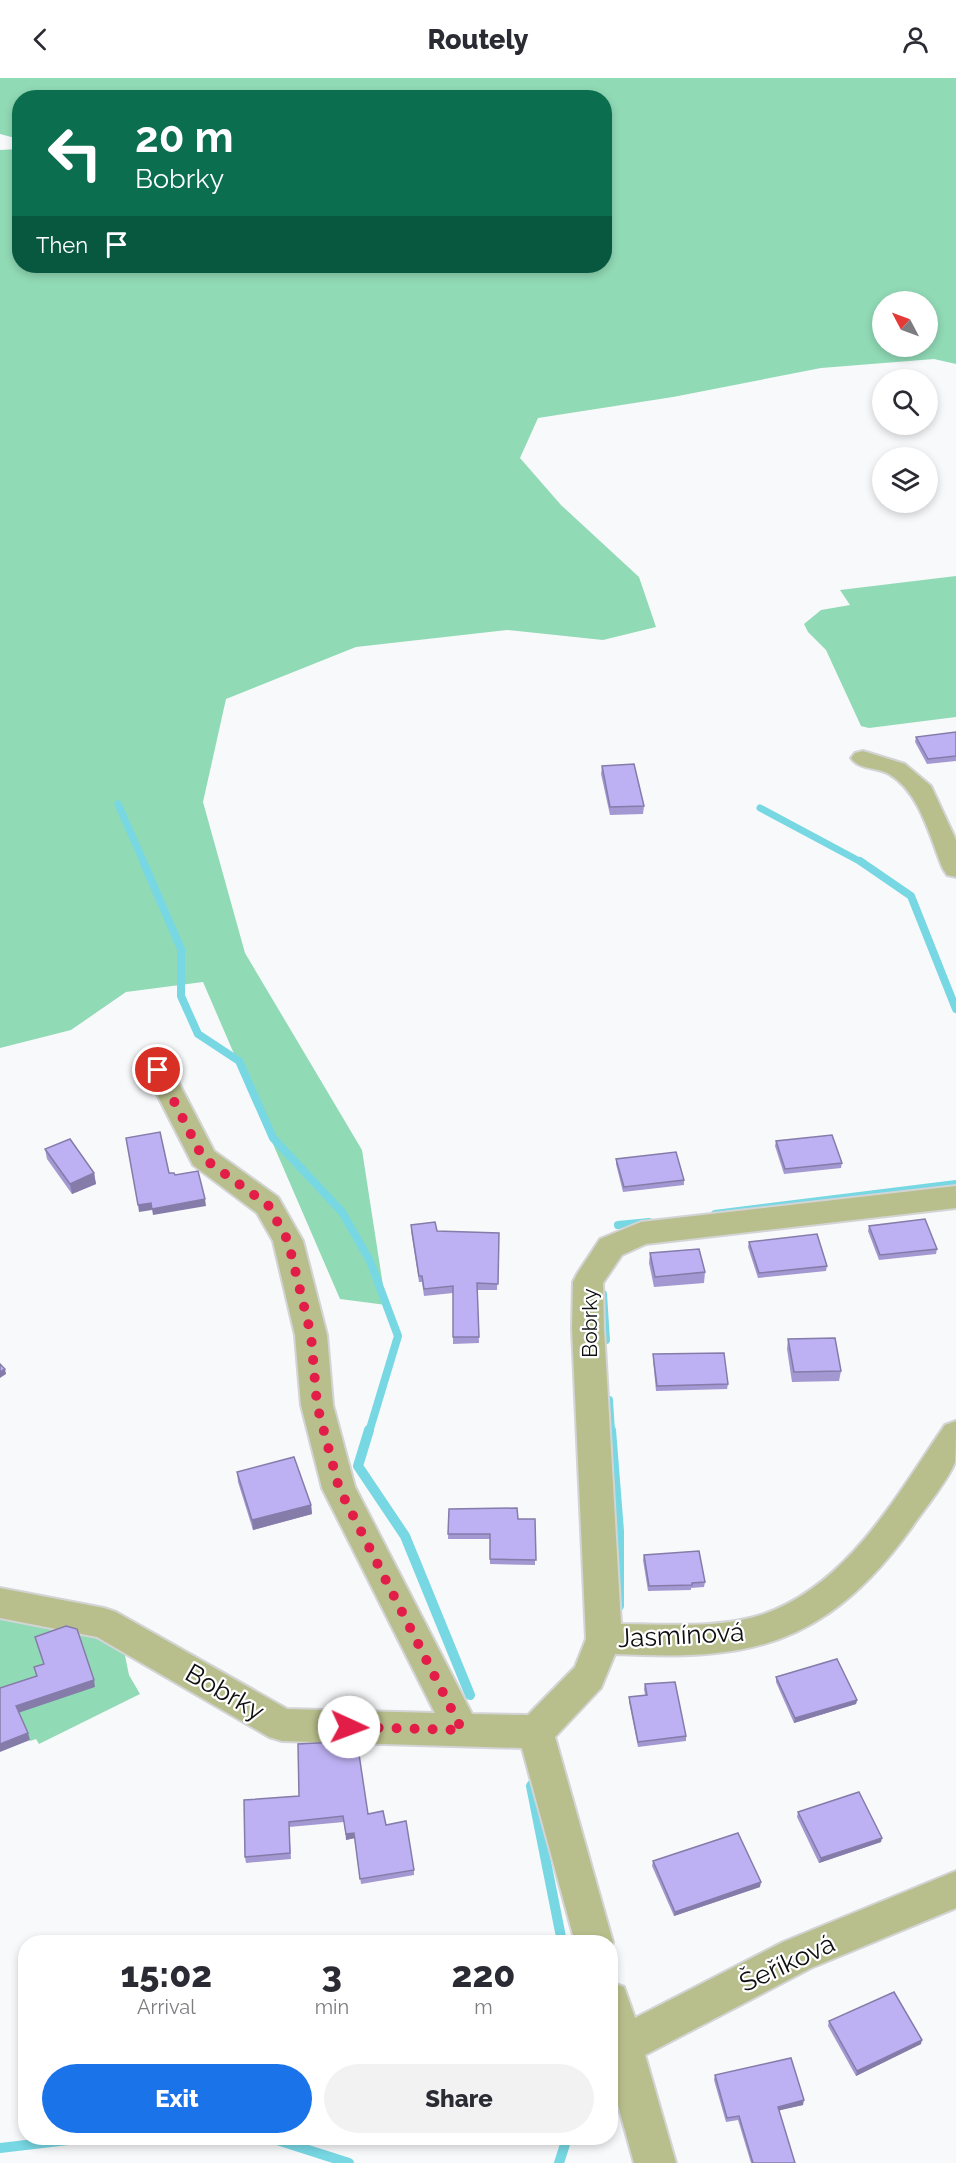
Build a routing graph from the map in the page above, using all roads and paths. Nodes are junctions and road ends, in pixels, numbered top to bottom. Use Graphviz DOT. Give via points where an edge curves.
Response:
graph roads {
  1 [pos="863,758"];
  2 [pos="956,869"];
  3 [pos="158,1070"];
  4 [pos="956,1197"];
  5 [pos="956,1434"];
  6 [pos="0,1603"];
  7 [pos="604,1639"];
  8 [pos="462,1730"];
  9 [pos="536,1732"];
  10 [pos="956,1889"];
  11 [pos="592,1935"];
  12 [pos="618,2028"];
  13 [pos="623,2045"];
  14 [pos="656,2163"];
  1 -- 2 [label="street" via="897,769 922,791"];
  3 -- 8 [label="street" via="203,1158 268,1205 288,1241 311,1335 317,1405 339,1488"];
  4 -- 7 [label="street, Bobrky" via="641,1233 611,1247 588,1282"];
  5 -- 7 [label="street, Jasmínová" via="889,1536 860,1568 814,1608 771,1628 719,1638"];
  6 -- 8 [label="street, Bobrky" via="104,1623 282,1725"];
  7 -- 9 [label="street, Bobrky" via="588,1677"];
  8 -- 9 [label="street, Bobrky"];
  9 -- 11 [label="street"];
  10 -- 13 [label="street, Šeříková" via="798,1955"];
  12 -- 13 [label="street"];
  13 -- 14 [label="street"];
}
